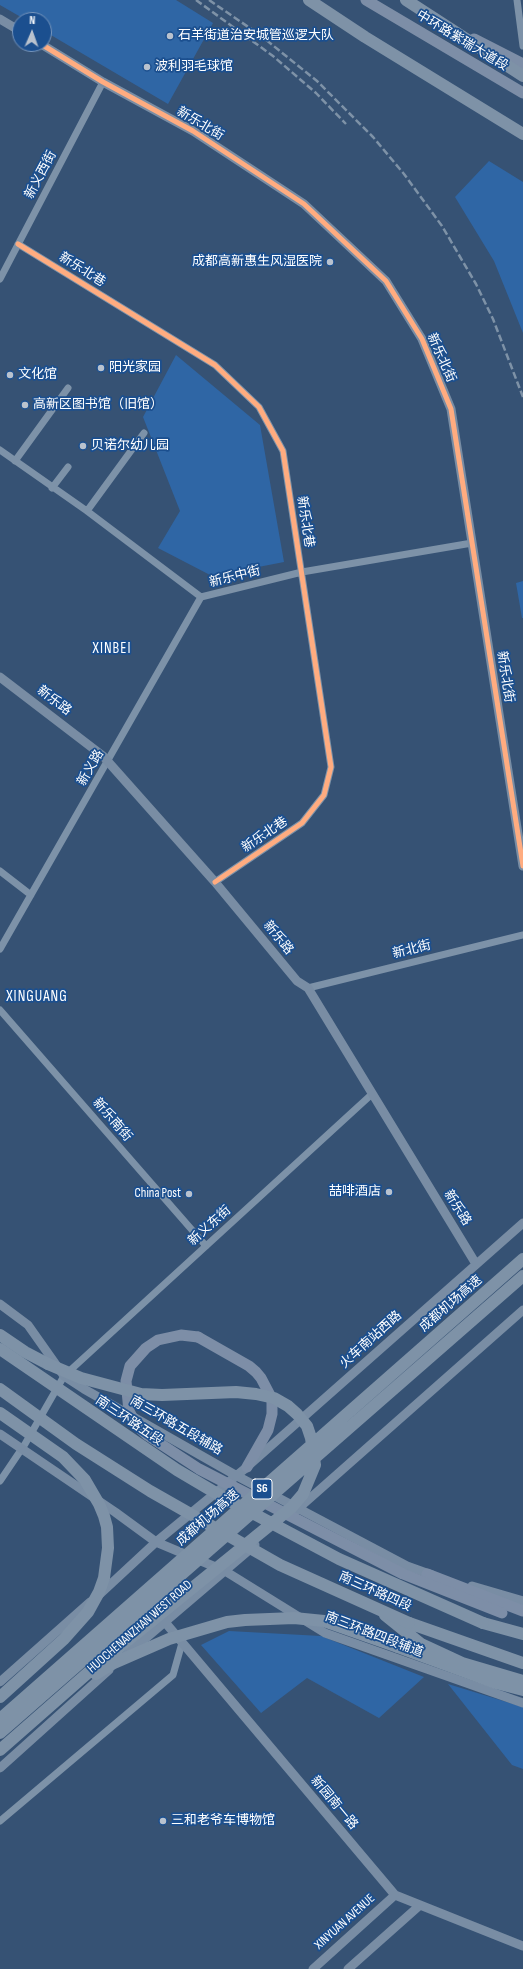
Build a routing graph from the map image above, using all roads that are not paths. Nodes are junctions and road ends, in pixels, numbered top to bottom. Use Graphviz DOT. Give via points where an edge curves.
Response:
graph roads {
  1 [pos="309,0"];
  2 [pos="366,0"];
  3 [pos="400,0"];
  4 [pos="406,0"];
  5 [pos="517,0"];
  6 [pos="0,20"];
  7 [pos="12,27"];
  8 [pos="523,46"];
  9 [pos="52,51"];
  10 [pos="523,64"];
  11 [pos="523,68"];
  12 [pos="523,76"];
  13 [pos="103,82"];
  14 [pos="521,92"];
  15 [pos="523,134"];
  16 [pos="18,244"];
  17 [pos="0,279"];
  18 [pos="68,388"];
  19 [pos="144,433"];
  20 [pos="0,450"];
  21 [pos="15,461"];
  22 [pos="68,467"];
  23 [pos="52,488"];
  24 [pos="87,511"];
  25 [pos="472,543"];
  26 [pos="302,572"];
  27 [pos="201,597"];
  28 [pos="0,677"];
  29 [pos="108,762"];
  30 [pos="523,866"];
  31 [pos="0,871"];
  32 [pos="215,882"];
  33 [pos="31,895"];
  34 [pos="523,935"];
  35 [pos="0,949"];
  36 [pos="308,988"];
  37 [pos="0,1010"];
  38 [pos="372,1094"];
  39 [pos="523,1223"];
  40 [pos="206,1246"];
  41 [pos="523,1259"];
  42 [pos="476,1264"];
  43 [pos="523,1276"];
  44 [pos="0,1304"];
  45 [pos="523,1310"];
  46 [pos="0,1335"];
  47 [pos="0,1349"];
  48 [pos="64,1376"];
  49 [pos="0,1389"];
  50 [pos="0,1413"];
  51 [pos="0,1434"];
  52 [pos="22,1449"];
  53 [pos="247,1467"];
  54 [pos="237,1476"];
  55 [pos="0,1482"];
  56 [pos="299,1508"];
  57 [pos="246,1510"];
  58 [pos="156,1542"];
  59 [pos="224,1571"];
  60 [pos="427,1574"];
  61 [pos="523,1601"];
  62 [pos="523,1611"];
  63 [pos="523,1618"];
  64 [pos="164,1621"];
  65 [pos="406,1625"];
  66 [pos="523,1634"];
  67 [pos="182,1643"];
  68 [pos="523,1663"];
  69 [pos="523,1681"];
  70 [pos="0,1682"];
  71 [pos="70,1690"];
  72 [pos="523,1690"];
  73 [pos="0,1697"];
  74 [pos="523,1703"];
  75 [pos="0,1718"];
  76 [pos="0,1733"];
  77 [pos="0,1750"];
  78 [pos="0,1768"];
  79 [pos="0,1821"];
  80 [pos="395,1895"];
  81 [pos="419,1906"];
  82 [pos="522,1944"];
  83 [pos="313,1969"];
  84 [pos="348,1969"];
  1 -- 15 [label="highway"];
  2 -- 14 [label="main road, 中环路紫瑞大道段"];
  3 -- 10 [label="main road, 中环路紫瑞大道段"];
  4 -- 12 [label="highway, bridge"];
  5 -- 8 [label="street"];
  6 -- 7 [label="main road"];
  9 -- 13 [label="main road, 新乐北街"];
  11 -- 14 [label="street"];
  13 -- 16 [label="street, 新义西街"];
  13 -- 25 [label="main road, 新乐北街" via="193,131 304,204 386,281 422,340 451,409"];
  16 -- 17 [label="street, 新义西街"];
  16 -- 26 [label="street, 新乐北巷" via="214,365 259,407 283,451"];
  18 -- 21 [label="street"];
  19 -- 24 [label="street"];
  20 -- 21 [label="street, 新乐中街"];
  21 -- 23 [label="street, 新乐中街"];
  22 -- 23 [label="street"];
  23 -- 24 [label="street, 新乐中街"];
  24 -- 27 [label="street, 新乐中街"];
  25 -- 26 [label="street, 新乐中街"];
  25 -- 30 [label="main road, 新乐北街"];
  26 -- 27 [label="street, 新乐中街"];
  26 -- 32 [label="street, 新乐北巷" via="331,767 324,795 302,823"];
  27 -- 29 [label="street, 新义路"];
  28 -- 29 [label="main road, 新乐路"];
  29 -- 32 [label="main road, 新乐路"];
  29 -- 33 [label="street, 新义路"];
  31 -- 33 [label="street"];
  32 -- 36 [label="main road, 新乐路" via="297,981"];
  33 -- 35 [label="street, 新义路"];
  34 -- 36 [label="street, 新北街"];
  36 -- 38 [label="main road, 新乐路"];
  37 -- 40 [label="street, 新乐南街"];
  38 -- 40 [label="street, 新义东街"];
  38 -- 42 [label="main road, 新乐路"];
  39 -- 42 [label="main road, 火车南站西路"];
  40 -- 48 [label="street, 新义东街"];
  41 -- 75 [label="highway, 成都机场高速 / S6, bridge"];
  42 -- 53 [label="main road, 火车南站西路"];
  43 -- 76 [label="highway, 成都机场高速 / S6, bridge"];
  44 -- 48 [label="main road, 南三环路五段辅路" via="28,1325"];
  45 -- 56 [label="main road"];
  46 -- 71 [label="highway, bridge" via="25,1352 81,1378 141,1394 236,1392 274,1398 297,1414 307,1426 312,1438 315,1465 303,1494 291,1508"];
  47 -- 57 [label="highway, 南三环路五段, bridge" via="177,1470"];
  48 -- 52 [label="street, 新义东街"];
  48 -- 54 [label="main road, 南三环路五段辅路"];
  49 -- 65 [label="highway, 南三环路四段, bridge" via="76,1444 143,1487 280,1565 374,1607"];
  50 -- 73 [label="highway, bridge" via="63,1458 85,1480 104,1516 108,1548 104,1578 88,1612 64,1639"];
  51 -- 52 [label="main road"];
  52 -- 55 [label="street, 新义东街"];
  52 -- 58 [label="main road"];
  53 -- 54 [label="main road, 火车南站西路"];
  53 -- 63 [label="main road, bridge" via="268,1430 272,1414 272,1399 256,1372 198,1337 180,1336 158,1340 146,1348 130,1366 126,1381 129,1411 137,1426 147,1435 199,1469 403,1574 502,1613"];
  54 -- 56 [label="main road, 南三环路五段辅路"];
  54 -- 58 [label="main road, 火车南站西路"];
  56 -- 59 [label="main road, HUOCHENANZHAN WEST ROAD"];
  56 -- 60 [label="main road" via="407,1566"];
  57 -- 66 [label="highway, 南三环路四段, bridge" via="339,1558 483,1623"];
  58 -- 59 [label="main road"];
  58 -- 70 [label="main road, 火车南站西路"];
  59 -- 64 [label="main road, HUOCHENANZHAN WEST ROAD"];
  59 -- 74 [label="main road, 南三环路四段辅道" via="325,1633"];
  60 -- 61 [label="main road"];
  60 -- 62 [label="main road"];
  64 -- 67 [label="main road, 新园南一路"];
  64 -- 78 [label="main road, HUOCHENANZHAN WEST ROAD"];
  65 -- 68 [label="highway, 南三环路四段"];
  65 -- 69 [label="highway" via="421,1644 462,1663"];
  67 -- 79 [label="street" via="173,1675"];
  67 -- 80 [label="main road, 新园南一路"];
  71 -- 72 [label="highway, bridge" via="114,1663 169,1639 227,1622 294,1618 324,1621"];
  71 -- 77 [label="highway, bridge"];
  80 -- 81 [label="main road, 新园南一路"];
  80 -- 83 [label="main road, XINYUAN AVENUE"];
  81 -- 82 [label="main road, 新园南一路"];
  81 -- 84 [label="main road"];
}
